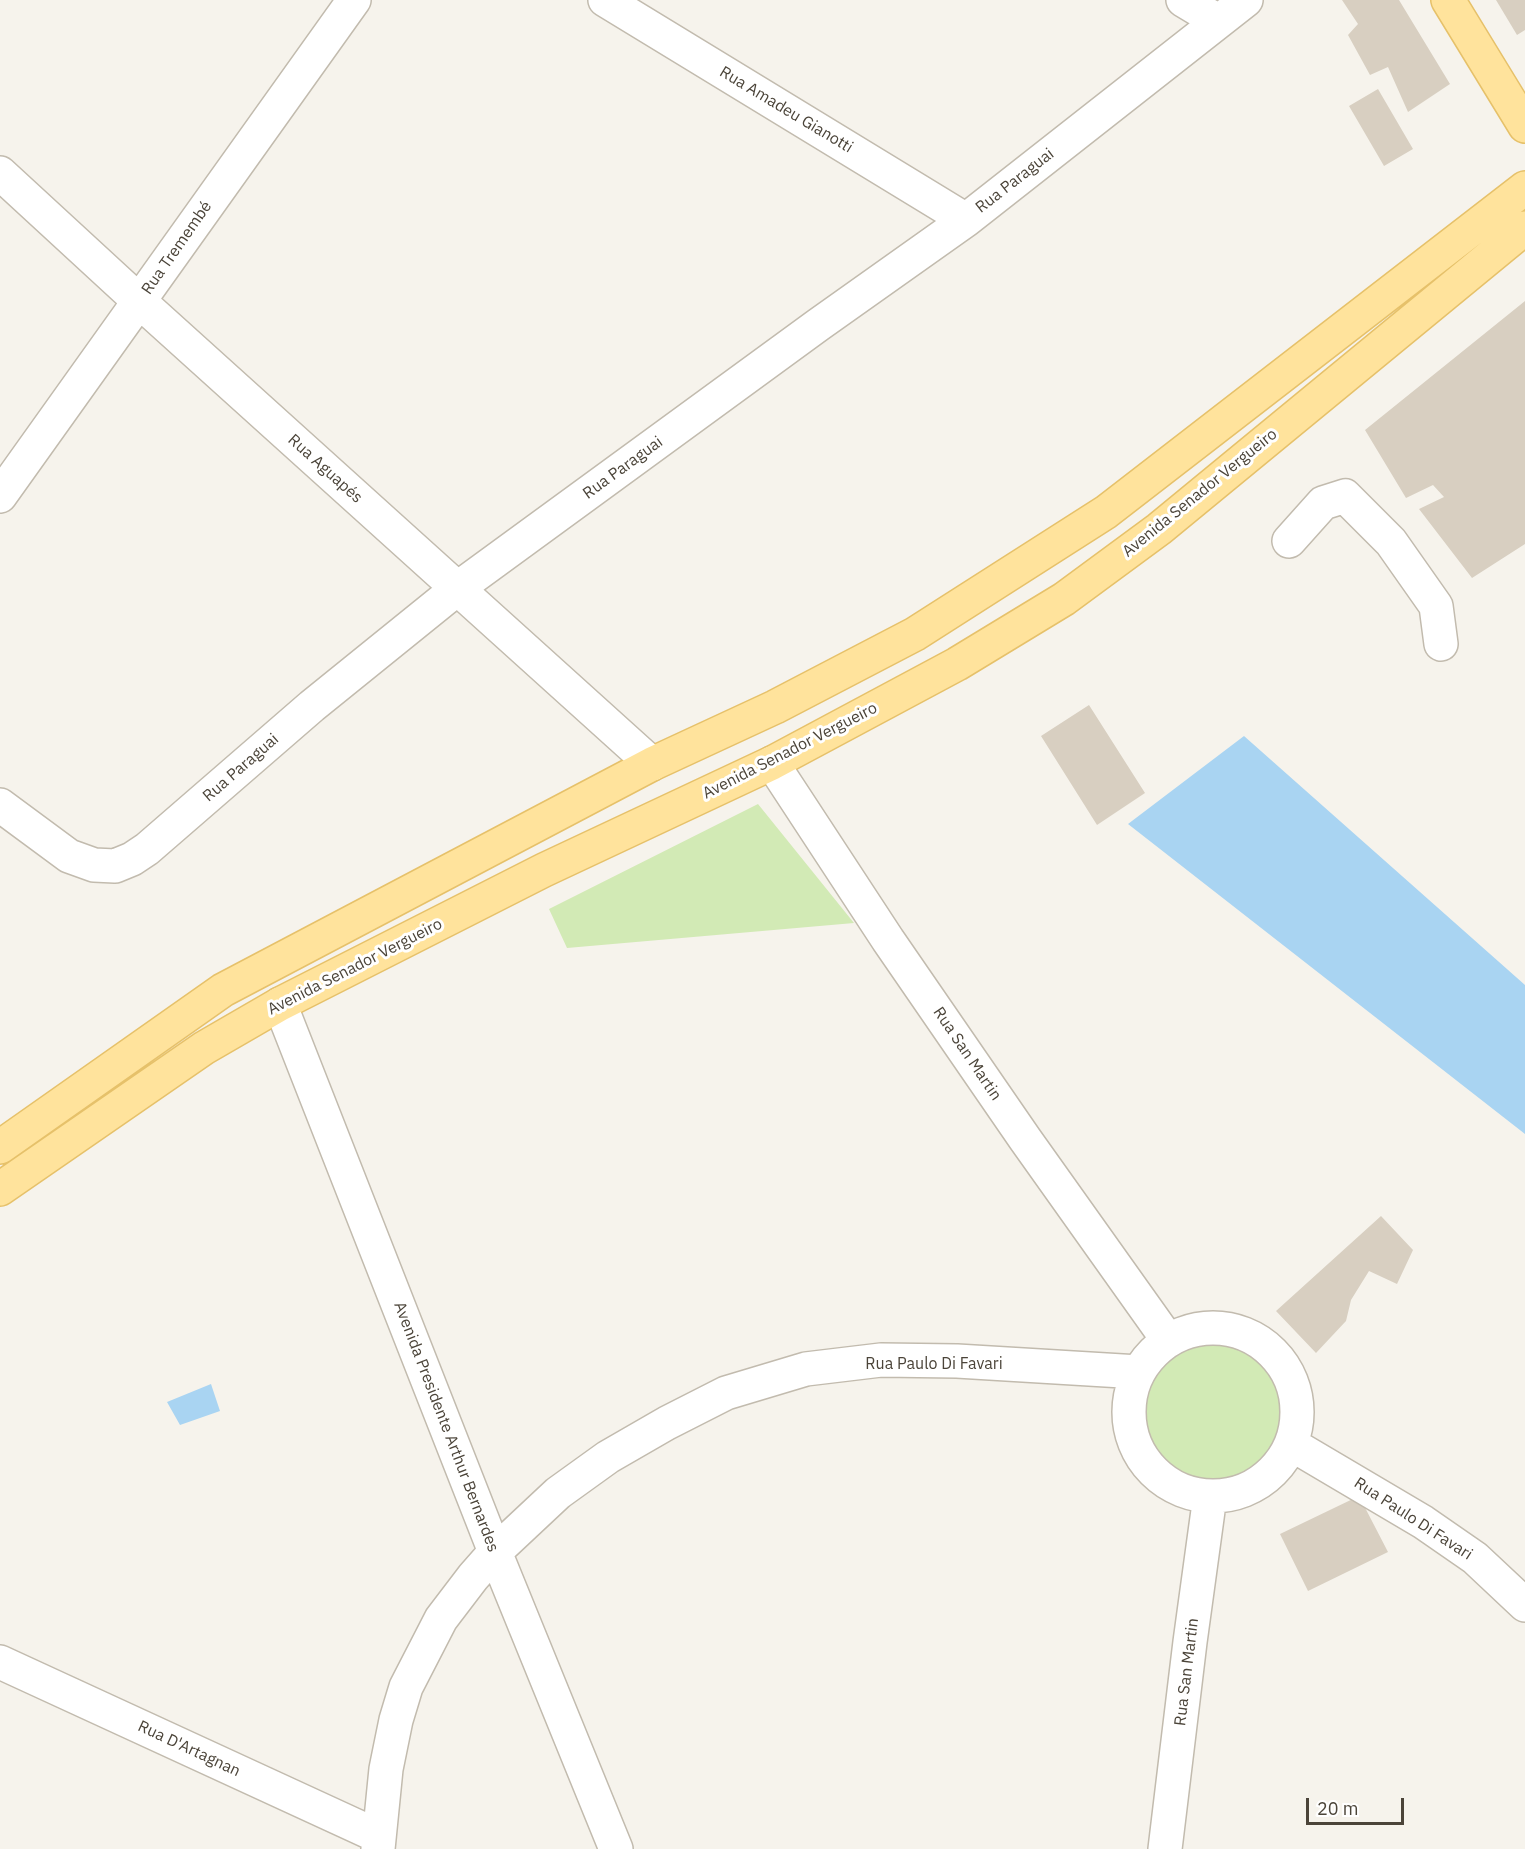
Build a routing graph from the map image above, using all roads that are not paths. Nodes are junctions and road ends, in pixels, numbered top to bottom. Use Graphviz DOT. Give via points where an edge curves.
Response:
graph roads {
  1 [pos="354,0"];
  2 [pos="605,0"];
  3 [pos="1183,0"];
  4 [pos="1246,0"];
  5 [pos="1448,0"];
  6 [pos="1218,21"];
  7 [pos="1525,126"];
  8 [pos="0,172"];
  9 [pos="1525,188"];
  10 [pos="966,220"];
  11 [pos="1525,228"];
  12 [pos="139,301"];
  13 [pos="0,496"];
  14 [pos="1289,541"];
  15 [pos="458,588"];
  16 [pos="1440,644"];
  17 [pos="775,706"];
  18 [pos="772,763"];
  19 [pos="652,764"];
  20 [pos="0,805"];
  21 [pos="599,843"];
  22 [pos="287,957"];
  23 [pos="280,1004"];
  24 [pos="0,1147"];
  25 [pos="0,1189"];
  26 [pos="1168,1340"];
  27 [pos="1139,1372"];
  28 [pos="1291,1444"];
  29 [pos="1210,1496"];
  30 [pos="495,1552"];
  31 [pos="1525,1605"];
  32 [pos="0,1662"];
  33 [pos="378,1842"];
  34 [pos="616,1849"];
  35 [pos="1165,1849"];
  1 -- 12 [label="street, Rua Tremembé"];
  2 -- 10 [label="street, Rua Amadeu Gianotti"];
  3 -- 6 [label="street"];
  4 -- 6 [label="street, Rua Paraguai"];
  5 -- 7 [label="main road"];
  6 -- 10 [label="street, Rua Paraguai"];
  8 -- 12 [label="street, Rua Aguapés"];
  9 -- 17 [label="main road" via="1106,513 915,634"];
  10 -- 15 [label="street, Rua Paraguai"];
  11 -- 18 [label="main road, Avenida Senador Vergueiro" via="1159,529 1064,599 957,664"];
  12 -- 13 [label="street, Rua Tremembé"];
  12 -- 15 [label="street, Rua Aguapés"];
  14 -- 16 [label="street" via="1323,503 1345,495 1391,542 1436,606"];
  15 -- 19 [label="street, Rua Aguapés"];
  15 -- 20 [label="street, Rua Paraguai" via="132,859 114,866 94,865 69,856"];
  17 -- 18 [label="main road"];
  17 -- 19 [label="main road"];
  18 -- 21 [label="main road, Avenida Senador Vergueiro"];
  18 -- 26 [label="street, Rua San Martin" via="1024,1139"];
  19 -- 21 [label="main road" via="629,807"];
  19 -- 22 [label="main road"];
  21 -- 23 [label="main road, Avenida Senador Vergueiro"];
  22 -- 23 [label="main road"];
  22 -- 24 [label="main road" via="223,990"];
  23 -- 25 [label="main road, Avenida Senador Vergueiro" via="204,1048"];
  23 -- 30 [label="street, Avenida Presidente Arthur Bernardes"];
  26 -- 27 [label="street" via="1152,1353"];
  26 -- 28 [label="street" via="1204,1328 1224,1328 1260,1342 1274,1354 1294,1387 1298,1406"];
  27 -- 29 [label="street" via="1130,1409 1134,1436 1146,1462 1174,1486"];
  27 -- 30 [label="street, Rua Paulo Di Favari" via="881,1360 806,1369 726,1393 608,1457 558,1493"];
  28 -- 29 [label="street" via="1278,1466 1259,1483 1236,1493"];
  28 -- 31 [label="street, Rua Paulo Di Favari" via="1423,1522 1475,1558"];
  29 -- 35 [label="street, Rua San Martin"];
  30 -- 33 [label="street, Rua Paulo Di Favari" via="441,1619 406,1687 386,1769"];
  30 -- 34 [label="street, Avenida Presidente Arthur Bernardes"];
  32 -- 33 [label="street, Rua D'Artagnan"];
}
